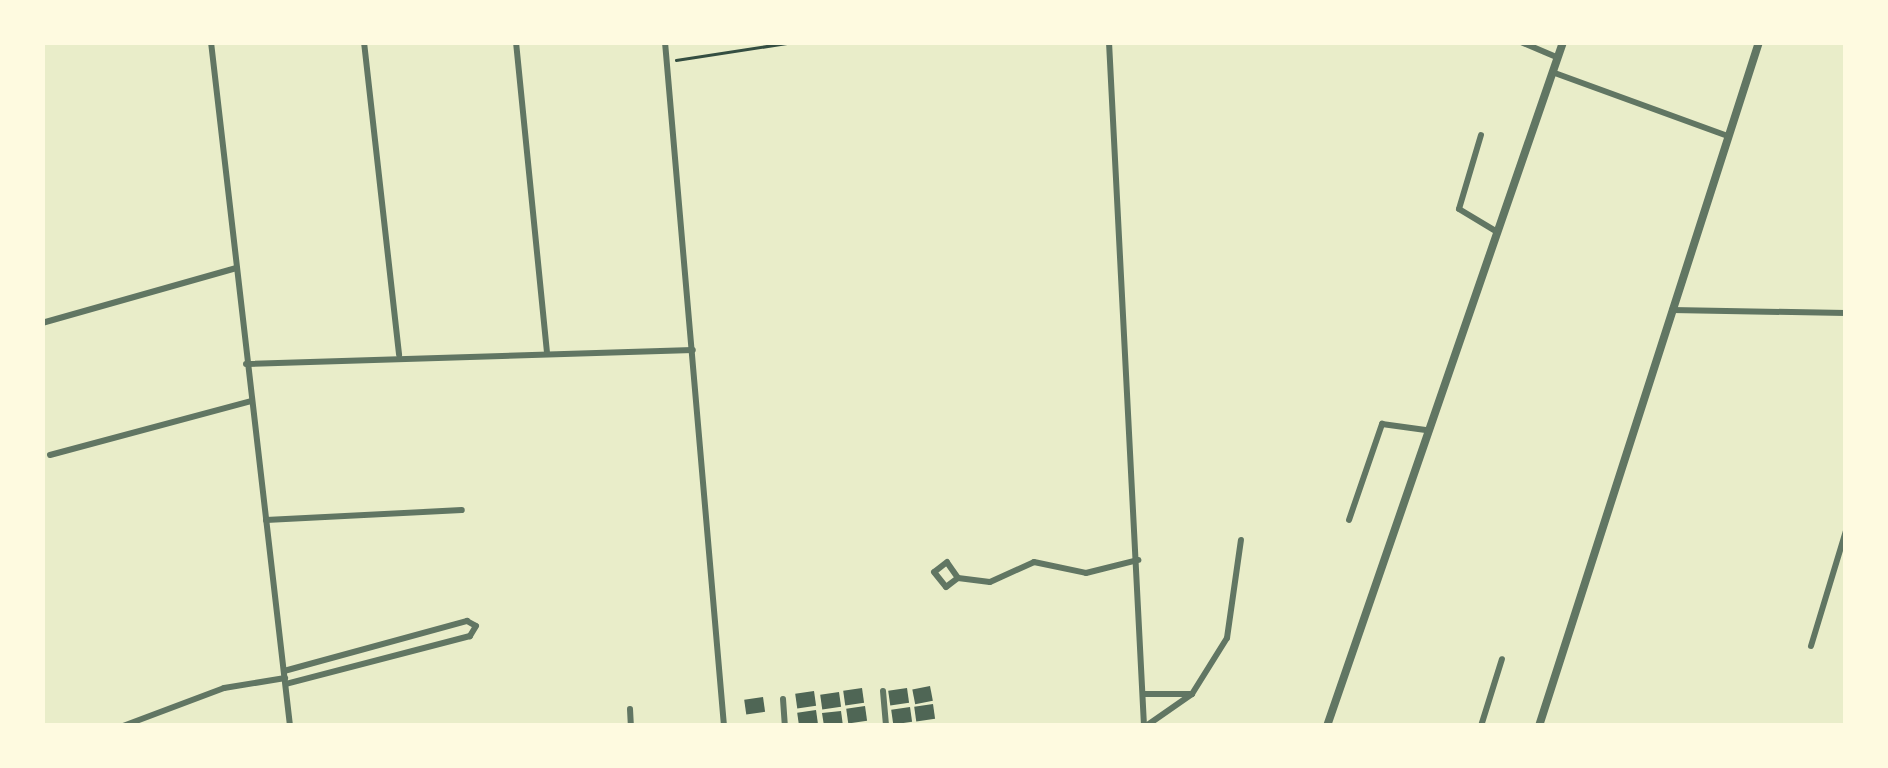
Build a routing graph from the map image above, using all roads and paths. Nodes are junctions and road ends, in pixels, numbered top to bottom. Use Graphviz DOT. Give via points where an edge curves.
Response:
graph roads {
  1 [pos="211,42"];
  2 [pos="364,42"];
  3 [pos="516,42"];
  4 [pos="666,42"];
  5 [pos="793,42"];
  6 [pos="1109,42"];
  7 [pos="1521,42"];
  8 [pos="1562,42"];
  9 [pos="1758,42"];
  10 [pos="1558,57"];
  11 [pos="667,61"];
  12 [pos="1552,72"];
  13 [pos="1481,134"];
  14 [pos="1728,136"];
  15 [pos="1494,230"];
  16 [pos="236,268"];
  17 [pos="1672,310"];
  18 [pos="1845,315"];
  19 [pos="42,322"];
  20 [pos="693,350"];
  21 [pos="547,351"];
  22 [pos="399,355"];
  23 [pos="246,364"];
  24 [pos="251,401"];
  25 [pos="1426,430"];
  26 [pos="50,455"];
  27 [pos="462,510"];
  28 [pos="266,520"];
  29 [pos="1348,520"];
  30 [pos="1846,531"];
  31 [pos="1242,540"];
  32 [pos="1138,560"];
  33 [pos="958,578"];
  34 [pos="447,626"];
  35 [pos="450,640"];
  36 [pos="1811,646"];
  37 [pos="1502,659"];
  38 [pos="322,661"];
  39 [pos="326,674"];
  40 [pos="285,678"];
  41 [pos="883,691"];
  42 [pos="1143,694"];
  43 [pos="1192,694"];
  44 [pos="783,699"];
  45 [pos="630,710"];
  46 [pos="123,726"];
  47 [pos="290,726"];
  48 [pos="631,726"];
  49 [pos="724,726"];
  50 [pos="785,726"];
  51 [pos="886,726"];
  52 [pos="1145,726"];
  53 [pos="1327,726"];
  54 [pos="1480,726"];
  55 [pos="1539,726"];
  1 -- 16 [label="street"];
  2 -- 22 [label="street"];
  3 -- 21 [label="street"];
  4 -- 11 [label="street"];
  5 -- 11 [label="path"];
  6 -- 32 [label="street"];
  7 -- 10 [label="street"];
  8 -- 10 [label="street"];
  9 -- 14 [label="street"];
  10 -- 12 [label="street"];
  11 -- 20 [label="street"];
  12 -- 14 [label="street"];
  12 -- 15 [label="street"];
  13 -- 15 [label="street" via="1459,209"];
  14 -- 17 [label="street"];
  15 -- 25 [label="street"];
  16 -- 19 [label="street"];
  16 -- 23 [label="street"];
  17 -- 18 [label="street"];
  17 -- 55 [label="street"];
  20 -- 21 [label="street"];
  20 -- 49 [label="street"];
  21 -- 22 [label="street"];
  22 -- 23 [label="street"];
  23 -- 24 [label="street"];
  24 -- 26 [label="street"];
  24 -- 28 [label="street"];
  25 -- 29 [label="street" via="1382,424"];
  25 -- 53 [label="street"];
  27 -- 28 [label="street"];
  28 -- 40 [label="street"];
  30 -- 36 [label="street"];
  31 -- 43 [label="street" via="1227,638"];
  32 -- 33 [label="street" via="1086,573 1034,562 990,582"];
  32 -- 42 [label="street"];
  34 -- 35 [label="street"];
  34 -- 35 [label="street" via="468,620 476,626 470,636"];
  34 -- 38 [label="street"];
  35 -- 39 [label="street"];
  37 -- 54 [label="street"];
  38 -- 39 [label="street"];
  38 -- 40 [label="street"];
  39 -- 40 [label="street"];
  40 -- 46 [label="street" via="224,688"];
  40 -- 47 [label="street"];
  41 -- 51 [label="street"];
  42 -- 43 [label="street"];
  42 -- 52 [label="street"];
  43 -- 52 [label="street"];
  44 -- 50 [label="street"];
  45 -- 48 [label="street"];
}
